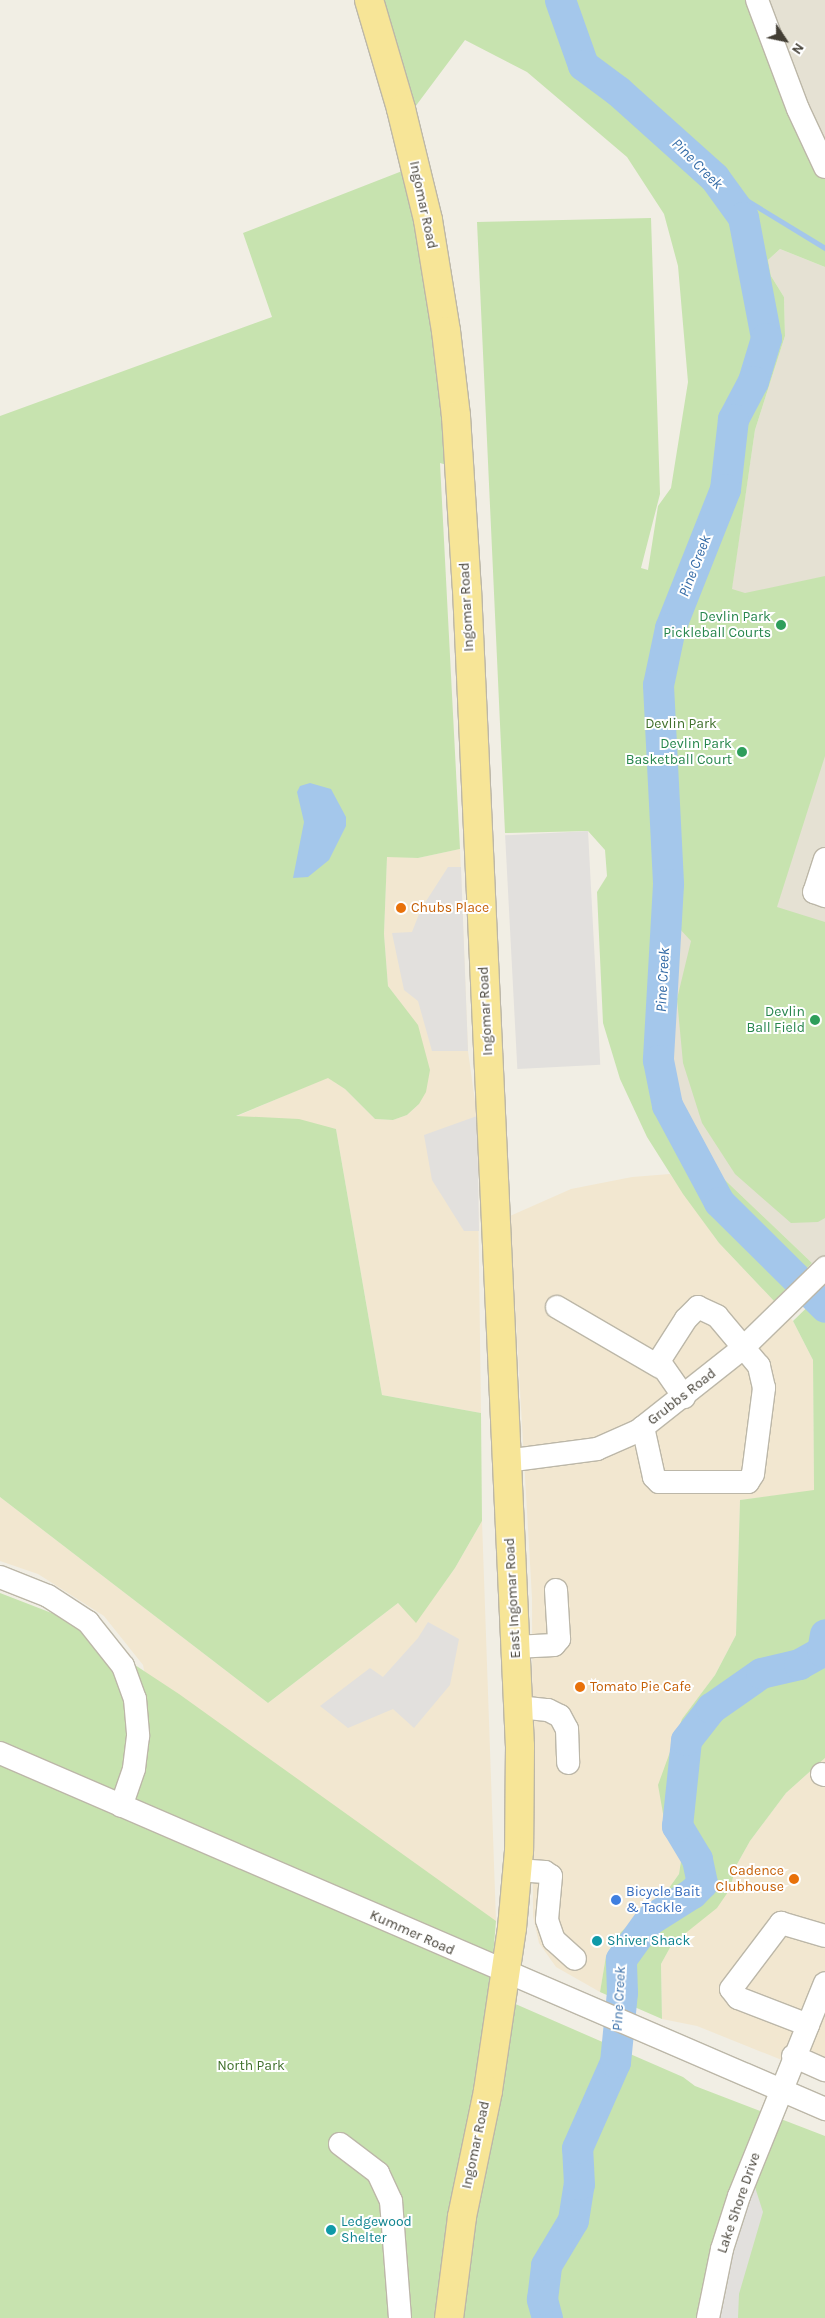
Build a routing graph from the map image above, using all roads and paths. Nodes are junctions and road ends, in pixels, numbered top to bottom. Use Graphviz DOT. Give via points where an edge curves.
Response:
graph roads {
  1 [pos="370,0"];
  2 [pos="757,0"];
  3 [pos="825,167"];
  4 [pos="825,859"];
  5 [pos="825,896"];
  6 [pos="496,1223"];
  7 [pos="822,1271"];
  8 [pos="557,1307"];
  9 [pos="743,1348"];
  10 [pos="660,1367"];
  11 [pos="684,1397"];
  12 [pos="644,1427"];
  13 [pos="506,1461"];
  14 [pos="0,1577"];
  15 [pos="556,1590"];
  16 [pos="515,1647"];
  17 [pos="518,1707"];
  18 [pos="0,1754"];
  19 [pos="568,1763"];
  20 [pos="121,1806"];
  21 [pos="517,1870"];
  22 [pos="825,1936"];
  23 [pos="575,1959"];
  24 [pos="506,1973"];
  25 [pos="825,1983"];
  26 [pos="808,2025"];
  27 [pos="793,2056"];
  28 [pos="825,2070"];
  29 [pos="780,2090"];
  30 [pos="825,2109"];
  31 [pos="340,2144"];
  32 [pos="400,2318"];
  33 [pos="449,2318"];
  34 [pos="708,2318"];
  1 -- 6 [label="main road, Ingomar Road" via="428,220 456,416"];
  2 -- 3 [label="street" via="798,109"];
  4 -- 5 [label="street" via="814,892"];
  6 -- 13 [label="main road, East Ingomar Road"];
  7 -- 9 [label="street, Grubbs Road"];
  8 -- 10 [label="street"];
  9 -- 10 [label="street" via="712,1311 698,1307 660,1357"];
  9 -- 11 [label="street, Grubbs Road"];
  9 -- 12 [label="street" via="759,1366 764,1388 753,1474 748,1482 659,1482 654,1477"];
  10 -- 11 [label="street"];
  11 -- 12 [label="street, Grubbs Road"];
  12 -- 13 [label="street, Grubbs Road" via="597,1448"];
  13 -- 16 [label="main road, East Ingomar Road"];
  14 -- 20 [label="street" via="48,1596 88,1622 122,1666 135,1700 138,1736 134,1769"];
  15 -- 16 [label="street" via="559,1639 554,1645"];
  16 -- 17 [label="main road, East Ingomar Road"];
  17 -- 19 [label="street" via="548,1710 560,1716 567,1729"];
  17 -- 21 [label="main road, East Ingomar Road" via="520,1808"];
  18 -- 20 [label="street, Kummer Road"];
  20 -- 24 [label="street, Kummer Road"];
  21 -- 23 [label="street" via="545,1872 551,1876 547,1920 554,1940"];
  21 -- 24 [label="main road, East Ingomar Road"];
  22 -- 26 [label="street" via="781,1923 731,1989 738,1998"];
  24 -- 29 [label="street, Kummer Road"];
  24 -- 33 [label="main road, Ingomar Road" via="488,2091 462,2216"];
  25 -- 26 [label="street, Lake Shore Drive"];
  26 -- 27 [label="street, Lake Shore Drive"];
  27 -- 28 [label="street"];
  27 -- 29 [label="street, Lake Shore Drive"];
  29 -- 30 [label="street, Kummer Road"];
  29 -- 34 [label="street, Lake Shore Drive" via="722,2249"];
  31 -- 32 [label="street" via="378,2172 391,2200"];
}
